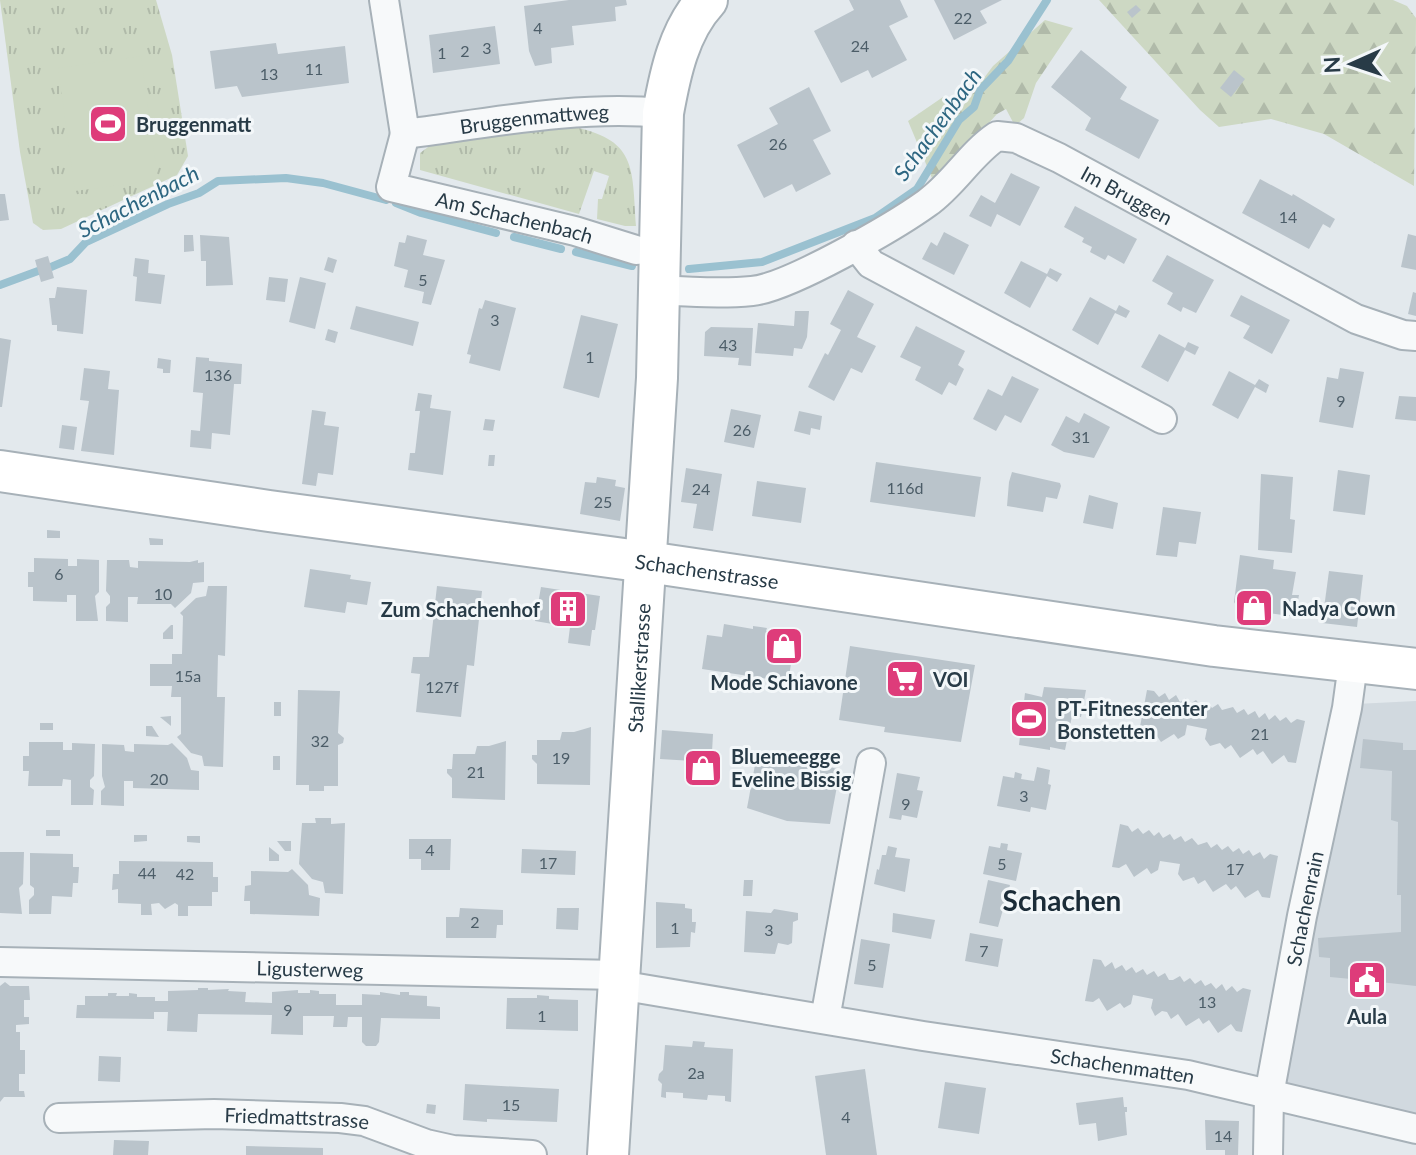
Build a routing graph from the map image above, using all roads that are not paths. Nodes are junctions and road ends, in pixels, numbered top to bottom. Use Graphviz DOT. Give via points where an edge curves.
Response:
graph roads {
  1 [pos="384,0"];
  2 [pos="707,0"];
  3 [pos="663,113"];
  4 [pos="405,134"];
  5 [pos="856,245"];
  6 [pos="636,250"];
  7 [pos="660,290"];
  8 [pos="1416,336"];
  9 [pos="1162,419"];
  10 [pos="0,471"];
  11 [pos="645,562"];
  12 [pos="1353,664"];
  13 [pos="1416,669"];
  14 [pos="871,763"];
  15 [pos="0,962"];
  16 [pos="619,980"];
  17 [pos="825,1019"];
  18 [pos="1269,1095"];
  19 [pos="59,1118"];
  20 [pos="1416,1129"];
  21 [pos="532,1155"];
  22 [pos="608,1155"];
  23 [pos="1268,1155"];
  1 -- 4 [label="street"];
  2 -- 3 [label="street, Stallikerstrasse" via="681,43"];
  3 -- 4 [label="street, Bruggenmattweg" via="559,114"];
  3 -- 7 [label="street, Stallikerstrasse"];
  4 -- 6 [label="street, Am Schachenbach" via="391,187"];
  5 -- 7 [label="street, Im Bruggen" via="755,291"];
  5 -- 8 [label="street, Im Bruggen" via="928,203 989,141 997,136 1016,138 1356,319"];
  5 -- 9 [label="street" via="871,264"];
  7 -- 11 [label="street, Stallikerstrasse"];
  10 -- 11 [label="street, Schachenstrasse"];
  11 -- 12 [label="street, Schachenstrasse"];
  11 -- 16 [label="street, Stallikerstrasse"];
  12 -- 13 [label="street, Schachenstrasse"];
  12 -- 18 [label="street, Schachenrain"];
  14 -- 17 [label="street"];
  15 -- 16 [label="street, Ligusterweg"];
  16 -- 17 [label="street, Schachenmatten"];
  16 -- 22 [label="street, Stallikerstrasse"];
  17 -- 18 [label="street, Schachenmatten" via="1188,1075"];
  18 -- 20 [label="street, Schachenmatten"];
  18 -- 23 [label="street, Schachenrain"];
  19 -- 21 [label="street, Friedmattstrasse" via="340,1118 453,1150"];
}
